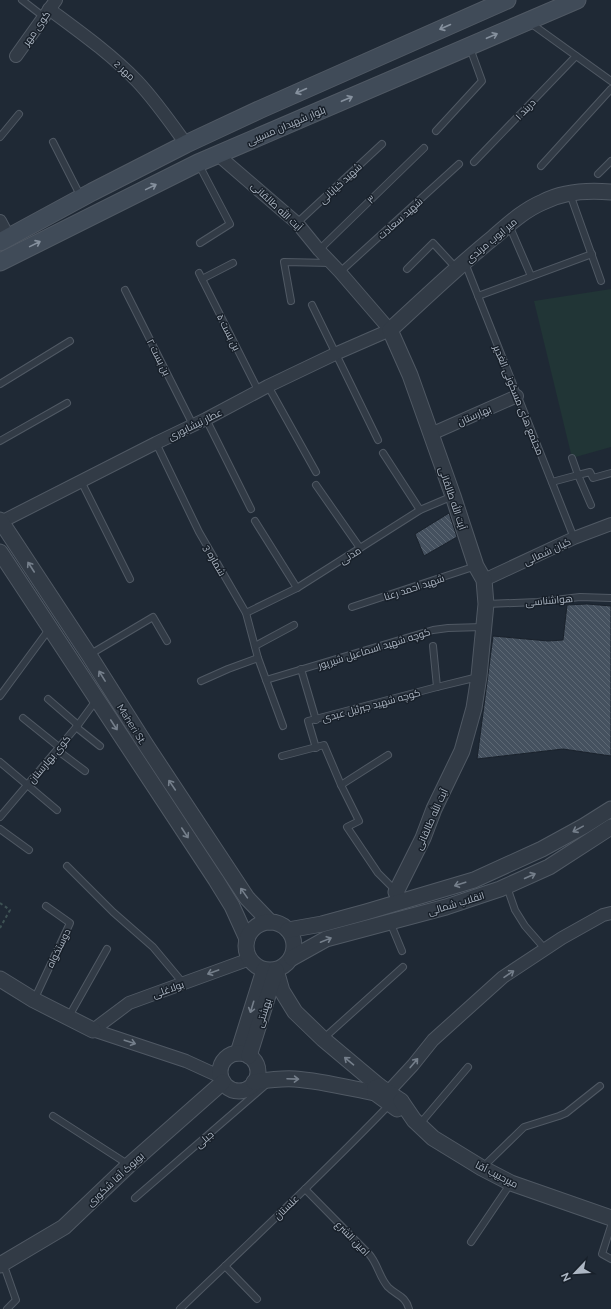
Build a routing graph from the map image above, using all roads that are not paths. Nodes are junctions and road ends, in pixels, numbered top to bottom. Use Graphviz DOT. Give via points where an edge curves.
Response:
graph roads {
  1 [pos="22,0"];
  2 [pos="577,0"];
  3 [pos="496,2"];
  4 [pos="50,9"];
  5 [pos="528,21"];
  6 [pos="469,46"];
  7 [pos="16,56"];
  8 [pos="576,56"];
  9 [pos="611,81"];
  10 [pos="611,89"];
  11 [pos="19,114"];
  12 [pos="436,131"];
  13 [pos="0,136"];
  14 [pos="53,142"];
  15 [pos="186,144"];
  16 [pos="382,144"];
  17 [pos="424,148"];
  18 [pos="218,155"];
  19 [pos="611,161"];
  20 [pos="474,162"];
  21 [pos="198,163"];
  22 [pos="459,164"];
  23 [pos="541,166"];
  24 [pos="598,174"];
  25 [pos="570,192"];
  26 [pos="611,192"];
  27 [pos="81,198"];
  28 [pos="0,221"];
  29 [pos="297,223"];
  30 [pos="509,224"];
  31 [pos="5,240"];
  32 [pos="200,243"];
  33 [pos="319,250"];
  34 [pos="592,254"];
  35 [pos="0,262"];
  36 [pos="233,263"];
  37 [pos="331,263"];
  38 [pos="461,265"];
  39 [pos="407,269"];
  40 [pos="340,272"];
  41 [pos="199,273"];
  42 [pos="531,276"];
  43 [pos="202,279"];
  44 [pos="601,281"];
  45 [pos="125,290"];
  46 [pos="478,296"];
  47 [pos="292,301"];
  48 [pos="312,305"];
  49 [pos="390,330"];
  50 [pos="70,341"];
  51 [pos="335,354"];
  52 [pos="0,384"];
  53 [pos="263,389"];
  54 [pos="517,396"];
  55 [pos="67,403"];
  56 [pos="206,418"];
  57 [pos="193,425"];
  58 [pos="431,434"];
  59 [pos="378,440"];
  60 [pos="0,441"];
  61 [pos="156,443"];
  62 [pos="383,454"];
  63 [pos="572,458"];
  64 [pos="316,472"];
  65 [pos="611,473"];
  66 [pos="578,475"];
  67 [pos="81,481"];
  68 [pos="552,482"];
  69 [pos="316,485"];
  70 [pos="453,496"];
  71 [pos="591,506"];
  72 [pos="251,509"];
  73 [pos="420,510"];
  74 [pos="1,521"];
  75 [pos="255,522"];
  76 [pos="611,524"];
  77 [pos="574,538"];
  78 [pos="360,548"];
  79 [pos="0,552"];
  80 [pos="476,566"];
  81 [pos="130,578"];
  82 [pos="484,580"];
  83 [pos="297,588"];
  84 [pos="611,598"];
  85 [pos="486,604"];
  86 [pos="352,607"];
  87 [pos="246,613"];
  88 [pos="294,625"];
  89 [pos="484,627"];
  90 [pos="50,628"];
  91 [pos="167,641"];
  92 [pos="255,646"];
  93 [pos="433,646"];
  94 [pos="89,655"];
  95 [pos="258,658"];
  96 [pos="301,669"];
  97 [pos="479,676"];
  98 [pos="266,680"];
  99 [pos="201,681"];
  100 [pos="437,686"];
  101 [pos="0,696"];
  102 [pos="48,699"];
  103 [pos="97,699"];
  104 [pos="23,718"];
  105 [pos="316,720"];
  106 [pos="77,726"];
  107 [pos="283,726"];
  108 [pos="100,746"];
  109 [pos="316,748"];
  110 [pos="58,749"];
  111 [pos="388,754"];
  112 [pos="282,756"];
  113 [pos="0,762"];
  114 [pos="85,772"];
  115 [pos="341,785"];
  116 [pos="27,786"];
  117 [pos="611,809"];
  118 [pos="57,810"];
  119 [pos="0,817"];
  120 [pos="611,827"];
  121 [pos="0,829"];
  122 [pos="29,850"];
  123 [pos="67,866"];
  124 [pos="506,886"];
  125 [pos="398,897"];
  126 [pos="46,906"];
  127 [pos="611,912"];
  128 [pos="270,922"];
  129 [pos="390,922"];
  130 [pos="288,930"];
  131 [pos="247,939"];
  132 [pos="107,949"];
  133 [pos="545,949"];
  134 [pos="402,951"];
  135 [pos="292,958"];
  136 [pos="250,959"];
  137 [pos="403,967"];
  138 [pos="270,970"];
  139 [pos="0,979"];
  140 [pos="183,983"];
  141 [pos="34,1000"];
  142 [pos="68,1018"];
  143 [pos="93,1030"];
  144 [pos="323,1039"];
  145 [pos="244,1055"];
  146 [pos="468,1068"];
  147 [pos="222,1080"];
  148 [pos="272,1080"];
  149 [pos="254,1082"];
  150 [pos="600,1086"];
  151 [pos="388,1098"];
  152 [pos="54,1116"];
  153 [pos="417,1122"];
  154 [pos="129,1165"];
  155 [pos="482,1168"];
  156 [pos="511,1183"];
  157 [pos="306,1189"];
  158 [pos="135,1198"];
  159 [pos="611,1218"];
  160 [pos="611,1226"];
  161 [pos="471,1242"];
  162 [pos="611,1259"];
  163 [pos="2,1264"];
  164 [pos="225,1266"];
  165 [pos="257,1299"];
  166 [pos="7,1309"];
  167 [pos="180,1309"];
  168 [pos="409,1309"];
  1 -- 4 [label="lane"];
  2 -- 5 [label="main road, بلوار شهیدان مسیبی"];
  3 -- 15 [label="main road, one-way"];
  4 -- 7 [label="street, کوی مهر"];
  4 -- 15 [label="street, مهر 2" via="98,45 137,81 166,115"];
  6 -- 5 [label="main road, بلوار شهیدان مسیبی, one-way"];
  5 -- 8 [label="lane"];
  6 -- 12 [label="lane" via="482,81"];
  18 -- 6 [label="main road, بلوار شهیدان مسیبی, one-way"];
  8 -- 9 [label="lane"];
  8 -- 20 [label="lane, دربند ۱"];
  10 -- 23 [label="lane"];
  11 -- 13 [label="lane"];
  14 -- 27 [label="lane"];
  15 -- 27 [label="main road"];
  16 -- 29 [label="lane, شهید خیابانی"];
  17 -- 33 [label="lane, ۳"];
  18 -- 21 [label="main road, بلوار شهیدان مسیبی"];
  18 -- 29 [label="street, آیت الله طالقانی"];
  19 -- 24 [label="lane"];
  21 -- 32 [label="lane" via="230,224"];
  35 -- 21 [label="main road, بلوار شهیدان مسیبی, one-way"];
  22 -- 40 [label="lane, شهید سعادت"];
  25 -- 26 [label="street, میر ایوب مرندی"];
  25 -- 30 [label="street, میر ایوب مرندی" via="543,201"];
  25 -- 34 [label="lane"];
  27 -- 31 [label="main road"];
  28 -- 31 [label="street"];
  29 -- 33 [label="street, آیت الله طالقانی"];
  30 -- 38 [label="street, میر ایوب مرندی"];
  30 -- 42 [label="lane"];
  33 -- 37 [label="street, آیت الله طالقانی"];
  34 -- 42 [label="lane"];
  34 -- 44 [label="lane"];
  36 -- 43 [label="lane"];
  37 -- 40 [label="street, آیت الله طالقانی"];
  37 -- 47 [label="lane" via="284,262"];
  38 -- 39 [label="lane" via="433,243"];
  38 -- 46 [label="lane, مجتمع های مسکونی الغدیر"];
  38 -- 49 [label="street, میر ایوب مرندی"];
  40 -- 49 [label="street, آیت الله طالقانی"];
  41 -- 43 [label="lane, بن بست ۵"];
  42 -- 46 [label="lane"];
  43 -- 53 [label="lane, بن بست ۵"];
  45 -- 57 [label="lane, بن بست ۲"];
  46 -- 54 [label="lane, مجتمع های مسکونی الغدیر"];
  48 -- 51 [label="lane"];
  49 -- 51 [label="street, عطار نیشابوری"];
  49 -- 58 [label="street, آیت الله طالقانی" via="410,375"];
  50 -- 52 [label="lane"];
  51 -- 53 [label="street, عطار نیشابوری"];
  51 -- 59 [label="lane"];
  53 -- 56 [label="street, عطار نیشابوری"];
  53 -- 64 [label="lane, بن بست ۵"];
  54 -- 58 [label="street, بهارستان"];
  54 -- 68 [label="lane, مجتمع های مسکونی الغدیر"];
  55 -- 60 [label="lane"];
  56 -- 57 [label="street, عطار نیشابوری"];
  56 -- 72 [label="lane"];
  57 -- 61 [label="street, عطار نیشابوری"];
  58 -- 70 [label="street, آیت الله طالقانی"];
  61 -- 67 [label="street, عطار نیشابوری"];
  61 -- 87 [label="lane, شماره 3" via="199,532"];
  62 -- 73 [label="lane"];
  63 -- 66 [label="lane"];
  65 -- 66 [label="lane" via="593,478 590,472"];
  66 -- 68 [label="lane"];
  66 -- 71 [label="lane"];
  67 -- 74 [label="street, عطار نیشابوری"];
  67 -- 81 [label="lane"];
  68 -- 77 [label="lane, مجتمع های مسکونی الغدیر"];
  69 -- 78 [label="lane"];
  70 -- 73 [label="lane, مدنی"];
  70 -- 80 [label="street, آیت الله طالقانی"];
  73 -- 78 [label="lane, مدنی"];
  94 -- 74 [label="street, Maheri St., one-way"];
  75 -- 83 [label="lane"];
  76 -- 77 [label="street, کیان شمالی"];
  77 -- 82 [label="street, کیان شمالی"];
  78 -- 83 [label="lane, مدنی"];
  79 -- 90 [label="street, Maheri St."];
  80 -- 82 [label="street, آیت الله طالقانی"];
  80 -- 86 [label="lane, شهید احمد رعنا"];
  82 -- 85 [label="street, آیت الله طالقانی"];
  83 -- 87 [label="lane, مدنی"];
  84 -- 85 [label="lane, هواشناسی" via="580,597"];
  85 -- 89 [label="street, آیت الله طالقانی"];
  87 -- 92 [label="lane, شماره 3"];
  88 -- 92 [label="lane"];
  89 -- 96 [label="lane, کوچه شهید اسماعیل شیرپور" via="433,630"];
  89 -- 97 [label="street, آیت الله طالقانی"];
  90 -- 101 [label="lane"];
  90 -- 103 [label="street, Maheri St."];
  91 -- 94 [label="lane" via="153,617"];
  92 -- 95 [label="lane, شماره 3"];
  93 -- 100 [label="lane"];
  128 -- 94 [label="street, Maheri St., one-way" via="247,898"];
  95 -- 98 [label="lane, شماره 3"];
  95 -- 99 [label="lane"];
  96 -- 98 [label="lane, کوچه شهید اسماعیل شیرپور"];
  96 -- 105 [label="lane"];
  97 -- 100 [label="lane, کوچه شهید جبرئیل عبدی"];
  97 -- 125 [label="street, آیت الله طالقانی" via="474,708 462,751 434,808"];
  98 -- 107 [label="lane, شماره 3"];
  100 -- 105 [label="lane, کوچه شهید جبرئیل عبدی"];
  102 -- 106 [label="lane"];
  103 -- 106 [label="lane, کوی بهارستان"];
  103 -- 131 [label="street, Maheri St., one-way" via="232,906"];
  104 -- 110 [label="lane"];
  105 -- 109 [label="lane, کوچه شهید جبرئیل عبدی" via="308,721"];
  106 -- 108 [label="lane"];
  106 -- 110 [label="lane, کوی بهارستان"];
  109 -- 112 [label="lane"];
  109 -- 115 [label="lane" via="324,745"];
  110 -- 114 [label="lane"];
  110 -- 116 [label="lane, کوی بهارستان"];
  111 -- 115 [label="lane"];
  113 -- 116 [label="lane"];
  115 -- 125 [label="lane" via="359,821 347,827 378,873"];
  116 -- 118 [label="lane"];
  116 -- 119 [label="lane, کوی بهارستان"];
  117 -- 125 [label="street, انقلاب شمالی, one-way" via="542,849 474,880 426,895"];
  124 -- 120 [label="street, انقلاب شمالی, one-way" via="549,867"];
  121 -- 122 [label="lane"];
  123 -- 140 [label="lane" via="153,947"];
  124 -- 129 [label="street, انقلاب شمالی" via="446,907"];
  124 -- 133 [label="lane" via="515,910"];
  125 -- 130 [label="street, انقلاب شمالی" via="366,912"];
  126 -- 141 [label="lane, دوستخواه" via="70,923"];
  127 -- 133 [label="street"];
  128 -- 130 [label="street"];
  128 -- 131 [label="street" via="256,927"];
  129 -- 134 [label="lane"];
  135 -- 129 [label="street, انقلاب شمالی, one-way" via="326,939"];
  130 -- 135 [label="street" via="294,943"];
  131 -- 136 [label="street" via="246,946"];
  132 -- 142 [label="lane"];
  151 -- 133 [label="street, one-way" via="433,1040 504,977"];
  135 -- 138 [label="street" via="285,965"];
  136 -- 138 [label="street" via="254,964"];
  136 -- 140 [label="street, بولاغلی, one-way"];
  137 -- 144 [label="lane"];
  138 -- 144 [label="street, میرحبیب آقا" via="295,1012"];
  138 -- 145 [label="street, بهشتی"];
  139 -- 141 [label="street"];
  140 -- 143 [label="street, بولاغلی" via="129,1003"];
  141 -- 142 [label="street"];
  142 -- 143 [label="street"];
  143 -- 147 [label="street, one-way" via="186,1061"];
  151 -- 144 [label="street, میرحبیب آقا, one-way"];
  145 -- 147 [label="street" via="228,1057 224,1061 221,1066"];
  145 -- 149 [label="street" via="256,1066 257,1077"];
  146 -- 153 [label="lane"];
  147 -- 149 [label="street" via="233,1090 245,1090"];
  147 -- 154 [label="street, بویوک آقا شکوری"];
  148 -- 149 [label="street"];
  148 -- 151 [label="street, one-way" via="316,1082"];
  148 -- 158 [label="lane, جبلی"];
  150 -- 155 [label="lane" via="559,1116 524,1127"];
  151 -- 153 [label="street, میرحبیب آقا"];
  151 -- 157 [label="lane, علستان" via="359,1136"];
  152 -- 154 [label="lane"];
  153 -- 155 [label="street, میرحبیب آقا" via="433,1138"];
  154 -- 163 [label="street, بویوک آقا شکوری" via="64,1228"];
  155 -- 156 [label="street, میرحبیب آقا"];
  156 -- 159 [label="street, میرحبیب آقا"];
  156 -- 161 [label="lane"];
  157 -- 164 [label="lane, علستان"];
  157 -- 168 [label="lane, امین الشرع" via="370,1254 382,1279 389,1288 401,1295"];
  160 -- 162 [label="lane" via="602,1254"];
  163 -- 166 [label="lane" via="16,1300"];
  164 -- 165 [label="lane"];
  164 -- 167 [label="lane, علستان"];
}
